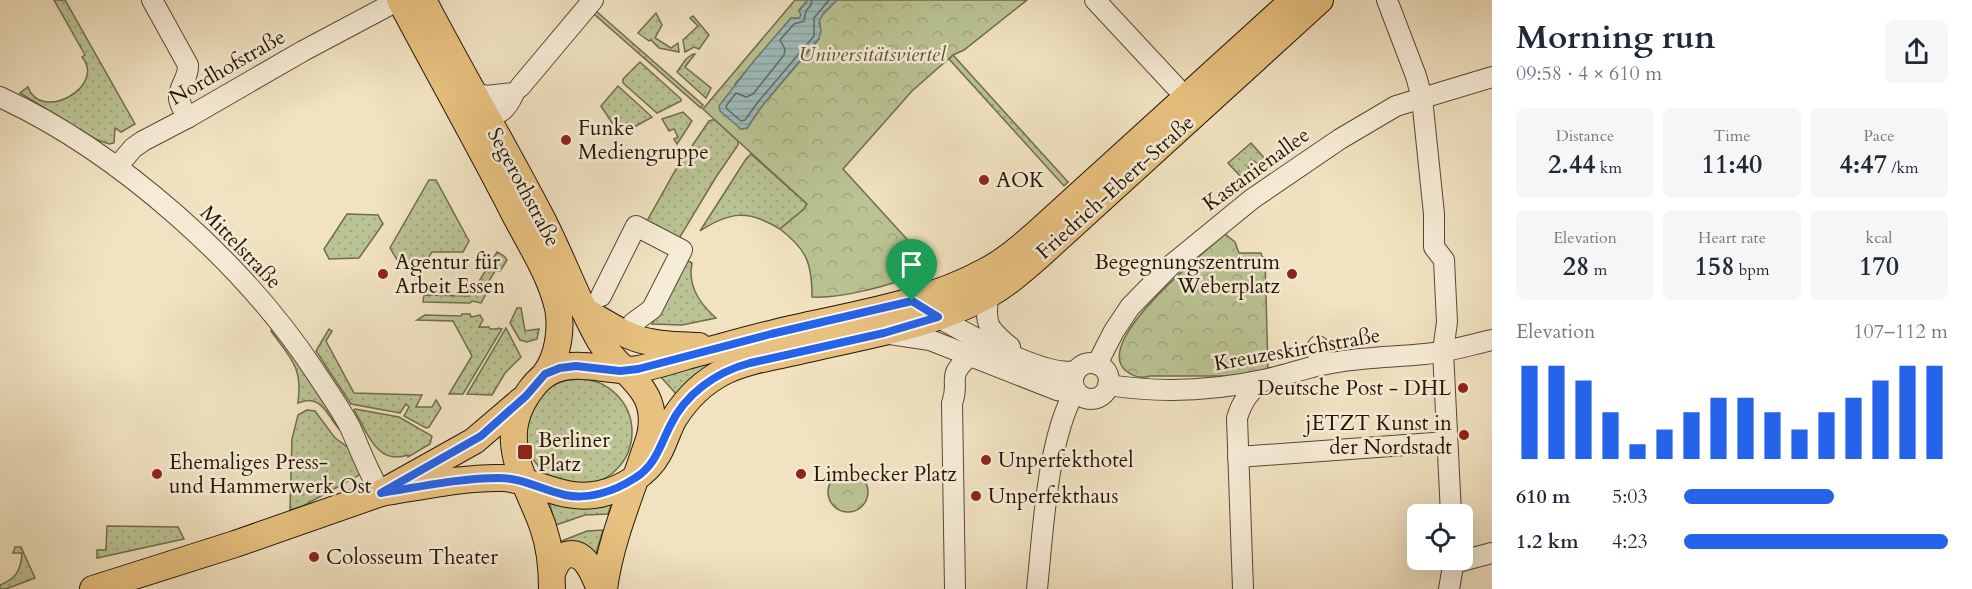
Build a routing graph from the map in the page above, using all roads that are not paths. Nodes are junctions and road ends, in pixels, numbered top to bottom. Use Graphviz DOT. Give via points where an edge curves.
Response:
graph roads {
  1 [pos="152,0"];
  2 [pos="400,0"];
  3 [pos="423,0"];
  4 [pos="593,0"];
  5 [pos="1095,0"];
  6 [pos="1294,0"];
  7 [pos="1320,0"];
  8 [pos="1387,0"];
  9 [pos="1492,77"];
  10 [pos="520,87"];
  11 [pos="1176,87"];
  12 [pos="0,97"];
  13 [pos="1422,98"];
  14 [pos="467,102"];
  15 [pos="187,118"];
  16 [pos="487,118"];
  17 [pos="117,167"];
  18 [pos="988,295"];
  19 [pos="912,301"];
  20 [pos="593,303"];
  21 [pos="938,317"];
  22 [pos="630,330"];
  23 [pos="884,333"];
  24 [pos="1492,340"];
  25 [pos="717,348"];
  26 [pos="1443,351"];
  27 [pos="971,355"];
  28 [pos="1022,360"];
  29 [pos="1097,364"];
  30 [pos="595,367"];
  31 [pos="626,371"];
  32 [pos="545,374"];
  33 [pos="1264,380"];
  34 [pos="1075,383"];
  35 [pos="1108,385"];
  36 [pos="1191,390"];
  37 [pos="526,396"];
  38 [pos="1237,418"];
  39 [pos="1447,442"];
  40 [pos="1238,457"];
  41 [pos="635,478"];
  42 [pos="526,482"];
  43 [pos="381,493"];
  44 [pos="1450,504"];
  45 [pos="1492,554"];
  46 [pos="1473,558"];
  47 [pos="1452,570"];
  48 [pos="552,581"];
  49 [pos="135,582"];
  50 [pos="93,589"];
  51 [pos="602,589"];
  52 [pos="956,589"];
  53 [pos="1037,589"];
  54 [pos="1243,589"];
  55 [pos="1449,589"];
  1 -- 15 [label="street" via="188,65 189,73 179,92"];
  2 -- 14 [label="main road, Segerothstraße"];
  2 -- 15 [label="street, Nordhofstraße"];
  3 -- 14 [label="main road, Segerothstraße"];
  4 -- 10 [label="street"];
  5 -- 11 [label="street"];
  6 -- 19 [label="main road, Friedrich-Ebert-Straße" via="1013,253 970,279"];
  7 -- 18 [label="main road, Friedrich-Ebert-Straße" via="1040,255"];
  8 -- 13 [label="street"];
  9 -- 13 [label="street, Kastanienallee"];
  12 -- 17 [label="street, Mittelstraße"];
  13 -- 26 [label="street" via="1434,214 1427,253 1444,260 1447,322"];
  13 -- 29 [label="street, Kastanienallee" via="1396,106 1252,198 1170,266 1130,307"];
  14 -- 16 [label="main road, Segerothstraße"];
  14 -- 16 [label="street" via="514,93 506,108"];
  14 -- 32 [label="main road, Segerothstraße" via="553,290 558,335 554,357"];
  15 -- 17 [label="street, Nordhofstraße" via="133,148"];
  16 -- 20 [label="main road, Segerothstraße" via="563,260"];
  17 -- 43 [label="street, Mittelstraße" via="218,254 273,315 315,371 349,426"];
  18 -- 21 [label="main road, Friedrich-Ebert-Straße"];
  18 -- 28 [label="street" via="988,326"];
  19 -- 21 [label="street"];
  19 -- 25 [label="main road, Friedrich-Ebert-Straße"];
  20 -- 22 [label="street" via="636,226 682,249 652,309"];
  20 -- 25 [label="main road" via="638,339"];
  20 -- 31 [label="main road, Segerothstraße" via="602,344"];
  21 -- 23 [label="main road, Friedrich-Ebert-Straße"];
  21 -- 28 [label="street"];
  23 -- 27 [label="street" via="930,340"];
  23 -- 41 [label="main road, Friedrich-Ebert-Straße" via="724,372 701,387 681,408 653,462"];
  24 -- 26 [label="street, Kreuzeskirchstraße"];
  25 -- 31 [label="main road, Friedrich-Ebert-Straße"];
  26 -- 33 [label="street, Kreuzeskirchstraße" via="1370,358 1319,355"];
  26 -- 39 [label="street"];
  27 -- 34 [label="street" via="1057,390 1065,391"];
  27 -- 52 [label="street" via="954,375 952,403"];
  28 -- 34 [label="street" via="1064,372"];
  29 -- 34 [label="street" via="1084,364"];
  29 -- 35 [label="street" via="1107,373"];
  30 -- 31 [label="main road, Friedrich-Ebert-Straße"];
  30 -- 32 [label="main road" via="566,366"];
  30 -- 41 [label="main road" via="621,390 635,412 639,435"];
  31 -- 41 [label="main road, Segerothstraße" via="643,389 652,413 650,436"];
  32 -- 37 [label="main road"];
  33 -- 36 [label="street, Kreuzeskirchstraße"];
  33 -- 38 [label="street" via="1248,394"];
  34 -- 35 [label="street" via="1084,398 1096,399"];
  34 -- 53 [label="street" via="1052,464"];
  35 -- 36 [label="street, Kreuzeskirchstraße"];
  36 -- 38 [label="street" via="1218,397 1233,409"];
  37 -- 42 [label="main road" via="516,419 514,439"];
  37 -- 43 [label="main road" via="474,441"];
  38 -- 40 [label="street"];
  39 -- 40 [label="street"];
  39 -- 44 [label="street"];
  40 -- 54 [label="street"];
  41 -- 42 [label="main road" via="605,492 580,496"];
  41 -- 51 [label="main road"];
  42 -- 43 [label="main road" via="483,479"];
  42 -- 48 [label="main road" via="546,537"];
  43 -- 49 [label="main road"];
  45 -- 46 [label="street"];
  47 -- 55 [label="street"];
  48 -- 51 [label="main road" via="561,558 577,555 586,562"];
  49 -- 50 [label="main road"];
}
